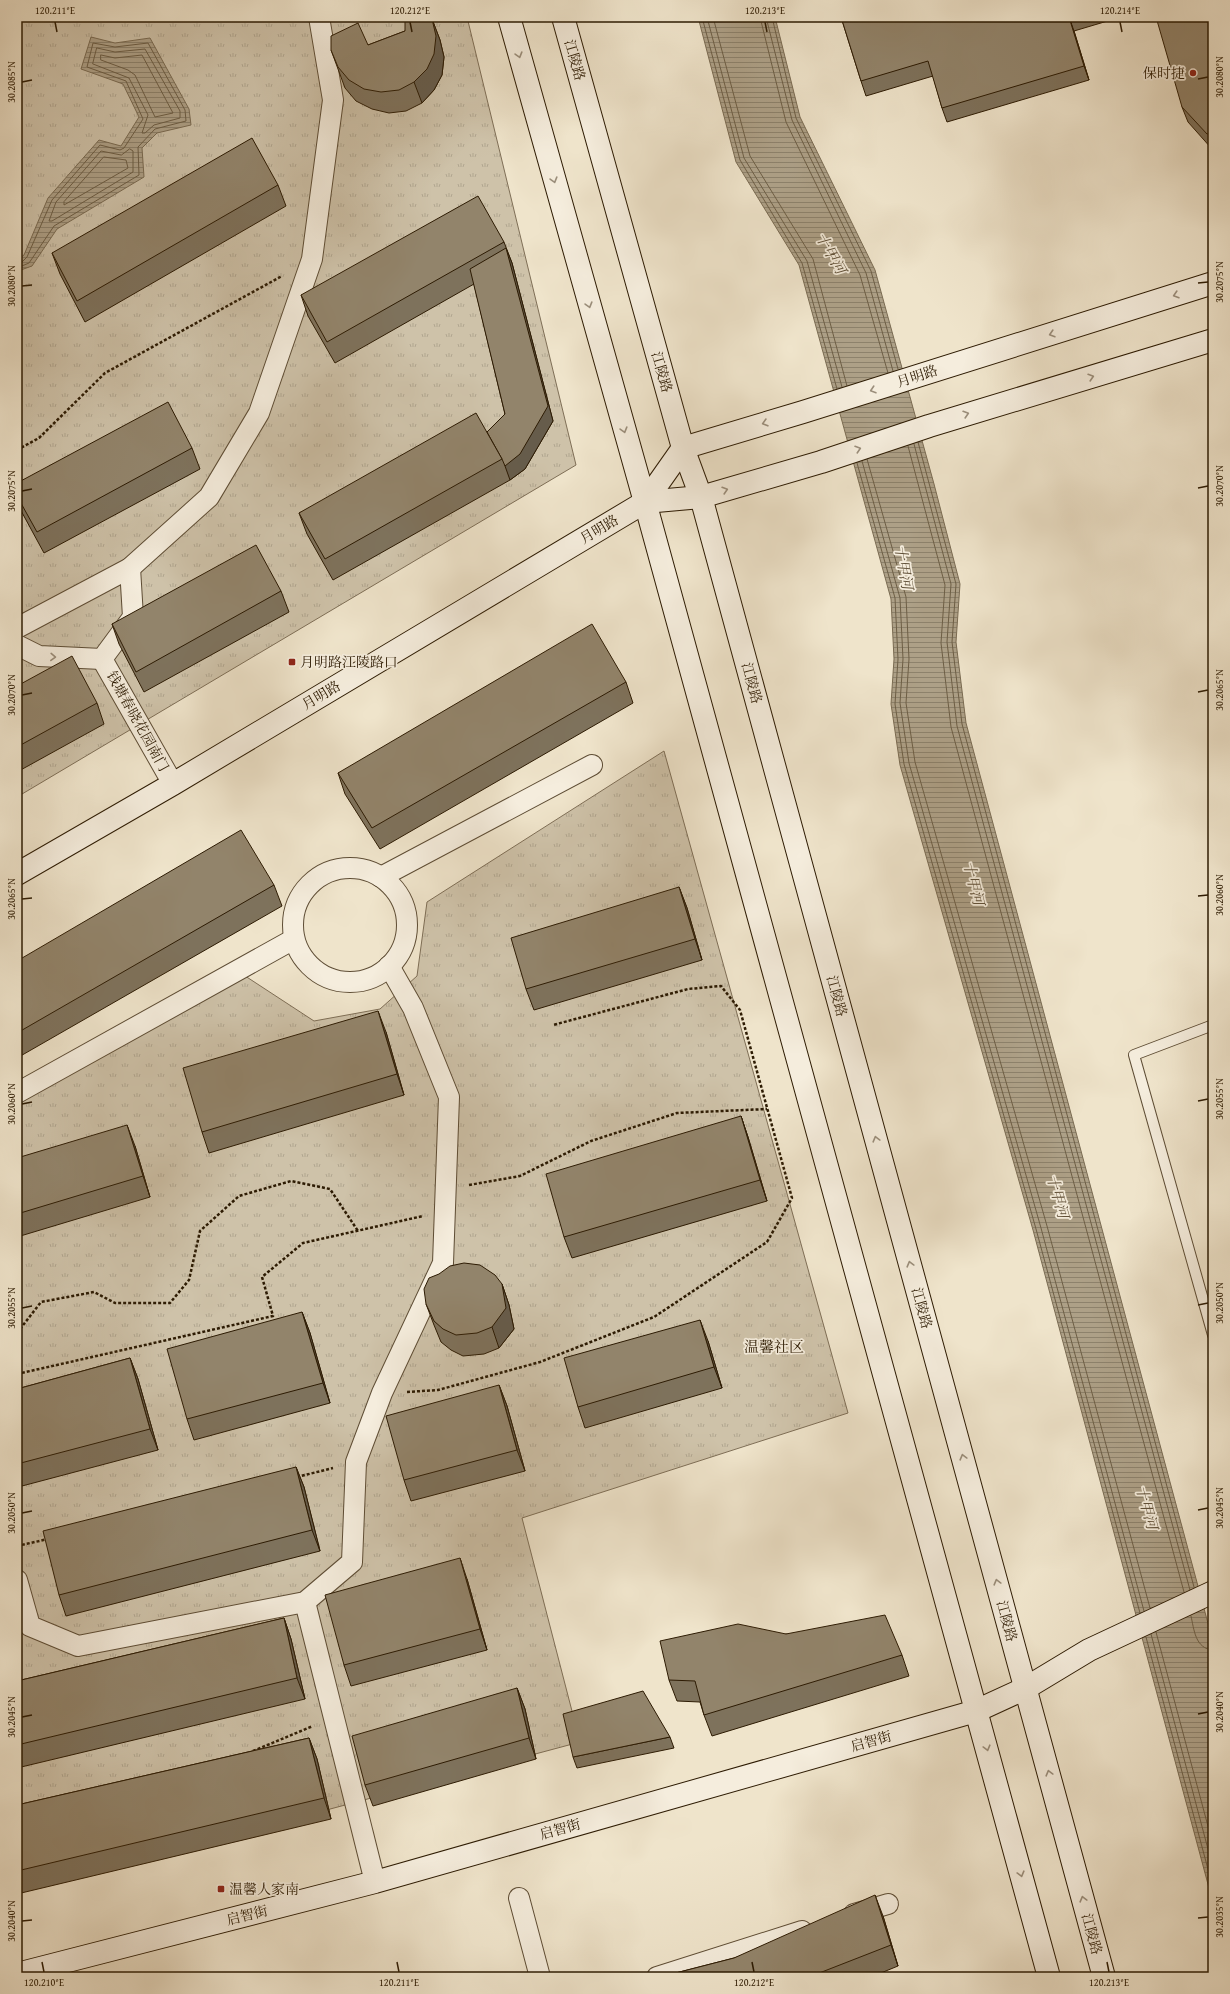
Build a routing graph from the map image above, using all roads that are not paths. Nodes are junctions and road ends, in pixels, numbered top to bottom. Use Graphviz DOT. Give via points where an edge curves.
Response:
graph roads {
  1 [pos="319,17"];
  2 [pos="509,17"];
  3 [pos="563,17"];
  4 [pos="1213,283"];
  5 [pos="1213,340"];
  6 [pos="683,448"];
  7 [pos="701,497"];
  8 [pos="645,502"];
  9 [pos="130,568"];
  10 [pos="17,628"];
  11 [pos="17,645"];
  12 [pos="102,658"];
  13 [pos="592,765"];
  14 [pos="173,784"];
  15 [pos="17,874"];
  16 [pos="381,878"];
  17 [pos="294,939"];
  18 [pos="389,966"];
  19 [pos="1213,1025"];
  20 [pos="17,1093"];
  21 [pos="1213,1335"];
  22 [pos="17,1580"];
  23 [pos="1213,1592"];
  24 [pos="305,1602"];
  25 [pos="1026,1688"];
  26 [pos="976,1710"];
  27 [pos="375,1882"];
  28 [pos="520,1898"];
  29 [pos="888,1904"];
  30 [pos="17,1974"];
  31 [pos="541,1976"];
  32 [pos="657,1977"];
  33 [pos="1049,1977"];
  34 [pos="1104,1977"];
  1 -- 9 [label="street" via="333,100 312,260 259,413 209,497"];
  2 -- 8 [label="main road, one-way"];
  3 -- 6 [label="main road, 江陵路"];
  4 -- 6 [label="main road, 月明路, one-way"];
  7 -- 5 [label="main road, 月明路, one-way"];
  6 -- 7 [label="main road, 江陵路"];
  6 -- 8 [label="main road, 月明路"];
  7 -- 8 [label="main road, 月明路"];
  25 -- 7 [label="main road, 江陵路, one-way"];
  8 -- 14 [label="main road, 月明路"];
  8 -- 26 [label="main road"];
  9 -- 10 [label="street"];
  9 -- 12 [label="street, 钱塘春晓花园南门" via="133,617"];
  11 -- 12 [label="street, 钱塘春晓花园南门, one-way" via="39,656"];
  12 -- 14 [label="street, 钱塘春晓花园南门"];
  13 -- 16 [label="street"];
  14 -- 15 [label="main road, 月明路"];
  16 -- 17 [label="street" via="363,870 344,868 325,874 309,885 298,901 293,919"];
  16 -- 18 [label="street" via="394,889 403,904 407,920 406,937 400,953"];
  17 -- 18 [label="street" via="300,954 311,968 342,982 359,982 375,976"];
  17 -- 20 [label="street"];
  18 -- 24 [label="street" via="413,1008 448,1097 443,1263 382,1393 356,1462 352,1562"];
  19 -- 21 [label="lane" via="1134,1055"];
  22 -- 24 [label="street" via="30,1626 78,1646"];
  23 -- 25 [label="main road, 启智街" via="1089,1650"];
  24 -- 27 [label="street"];
  25 -- 26 [label="main road, 启智街"];
  34 -- 25 [label="main road, 江陵路, one-way"];
  26 -- 27 [label="main road, 启智街"];
  26 -- 33 [label="main road, one-way"];
  27 -- 30 [label="main road, 启智街"];
  28 -- 31 [label="street"];
  29 -- 32 [label="street"];
}
